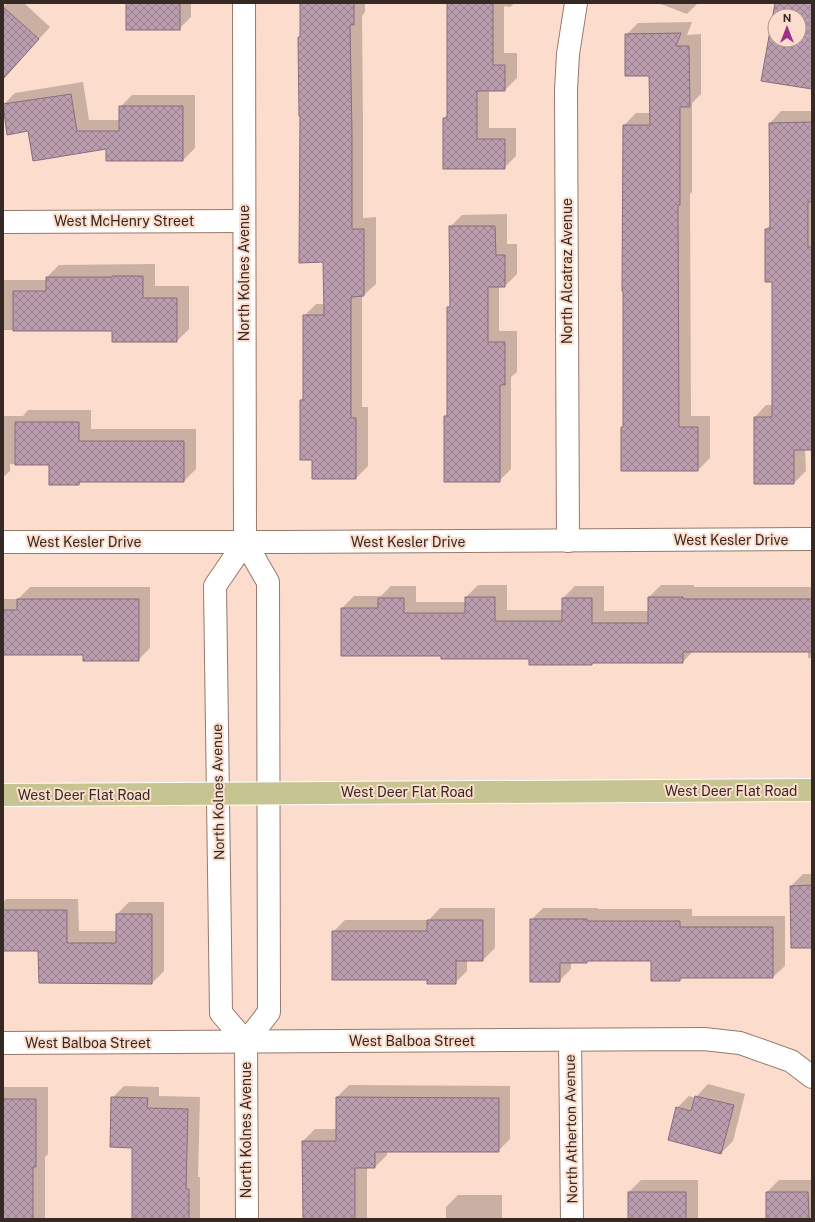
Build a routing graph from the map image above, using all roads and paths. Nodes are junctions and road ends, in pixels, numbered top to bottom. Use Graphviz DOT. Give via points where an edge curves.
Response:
graph roads {
  1 [pos="244,3"];
  2 [pos="576,3"];
  3 [pos="244,221"];
  4 [pos="3,222"];
  5 [pos="812,539"];
  6 [pos="568,540"];
  7 [pos="3,542"];
  8 [pos="245,542"];
  9 [pos="812,790"];
  10 [pos="269,793"];
  11 [pos="3,795"];
  12 [pos="218,795"];
  13 [pos="570,1040"];
  14 [pos="246,1042"];
  15 [pos="3,1043"];
  16 [pos="812,1077"];
  17 [pos="247,1219"];
  18 [pos="572,1219"];
  1 -- 3 [label="street, North Kolnes Avenue"];
  2 -- 6 [label="street, North Alcatraz Avenue" via="568,54 566,90"];
  3 -- 4 [label="street, West McHenry Street"];
  3 -- 8 [label="street, North Kolnes Avenue"];
  5 -- 6 [label="street, West Kesler Drive"];
  6 -- 8 [label="street, West Kesler Drive"];
  7 -- 8 [label="street, West Kesler Drive"];
  8 -- 10 [label="street, North Kolnes Avenue" via="268,582"];
  8 -- 12 [label="street, North Kolnes Avenue" via="215,586"];
  9 -- 10 [label="main road, West Deer Flat Road"];
  10 -- 12 [label="main road, West Deer Flat Road"];
  10 -- 14 [label="street, North Kolnes Avenue" via="269,1012"];
  11 -- 12 [label="main road, West Deer Flat Road"];
  12 -- 14 [label="street, North Kolnes Avenue" via="221,1013"];
  13 -- 14 [label="street, West Balboa Street"];
  13 -- 16 [label="street, West Balboa Street" via="704,1039 740,1043 791,1061"];
  13 -- 18 [label="street, North Atherton Avenue"];
  14 -- 15 [label="street, West Balboa Street"];
  14 -- 17 [label="street, North Kolnes Avenue"];
}
